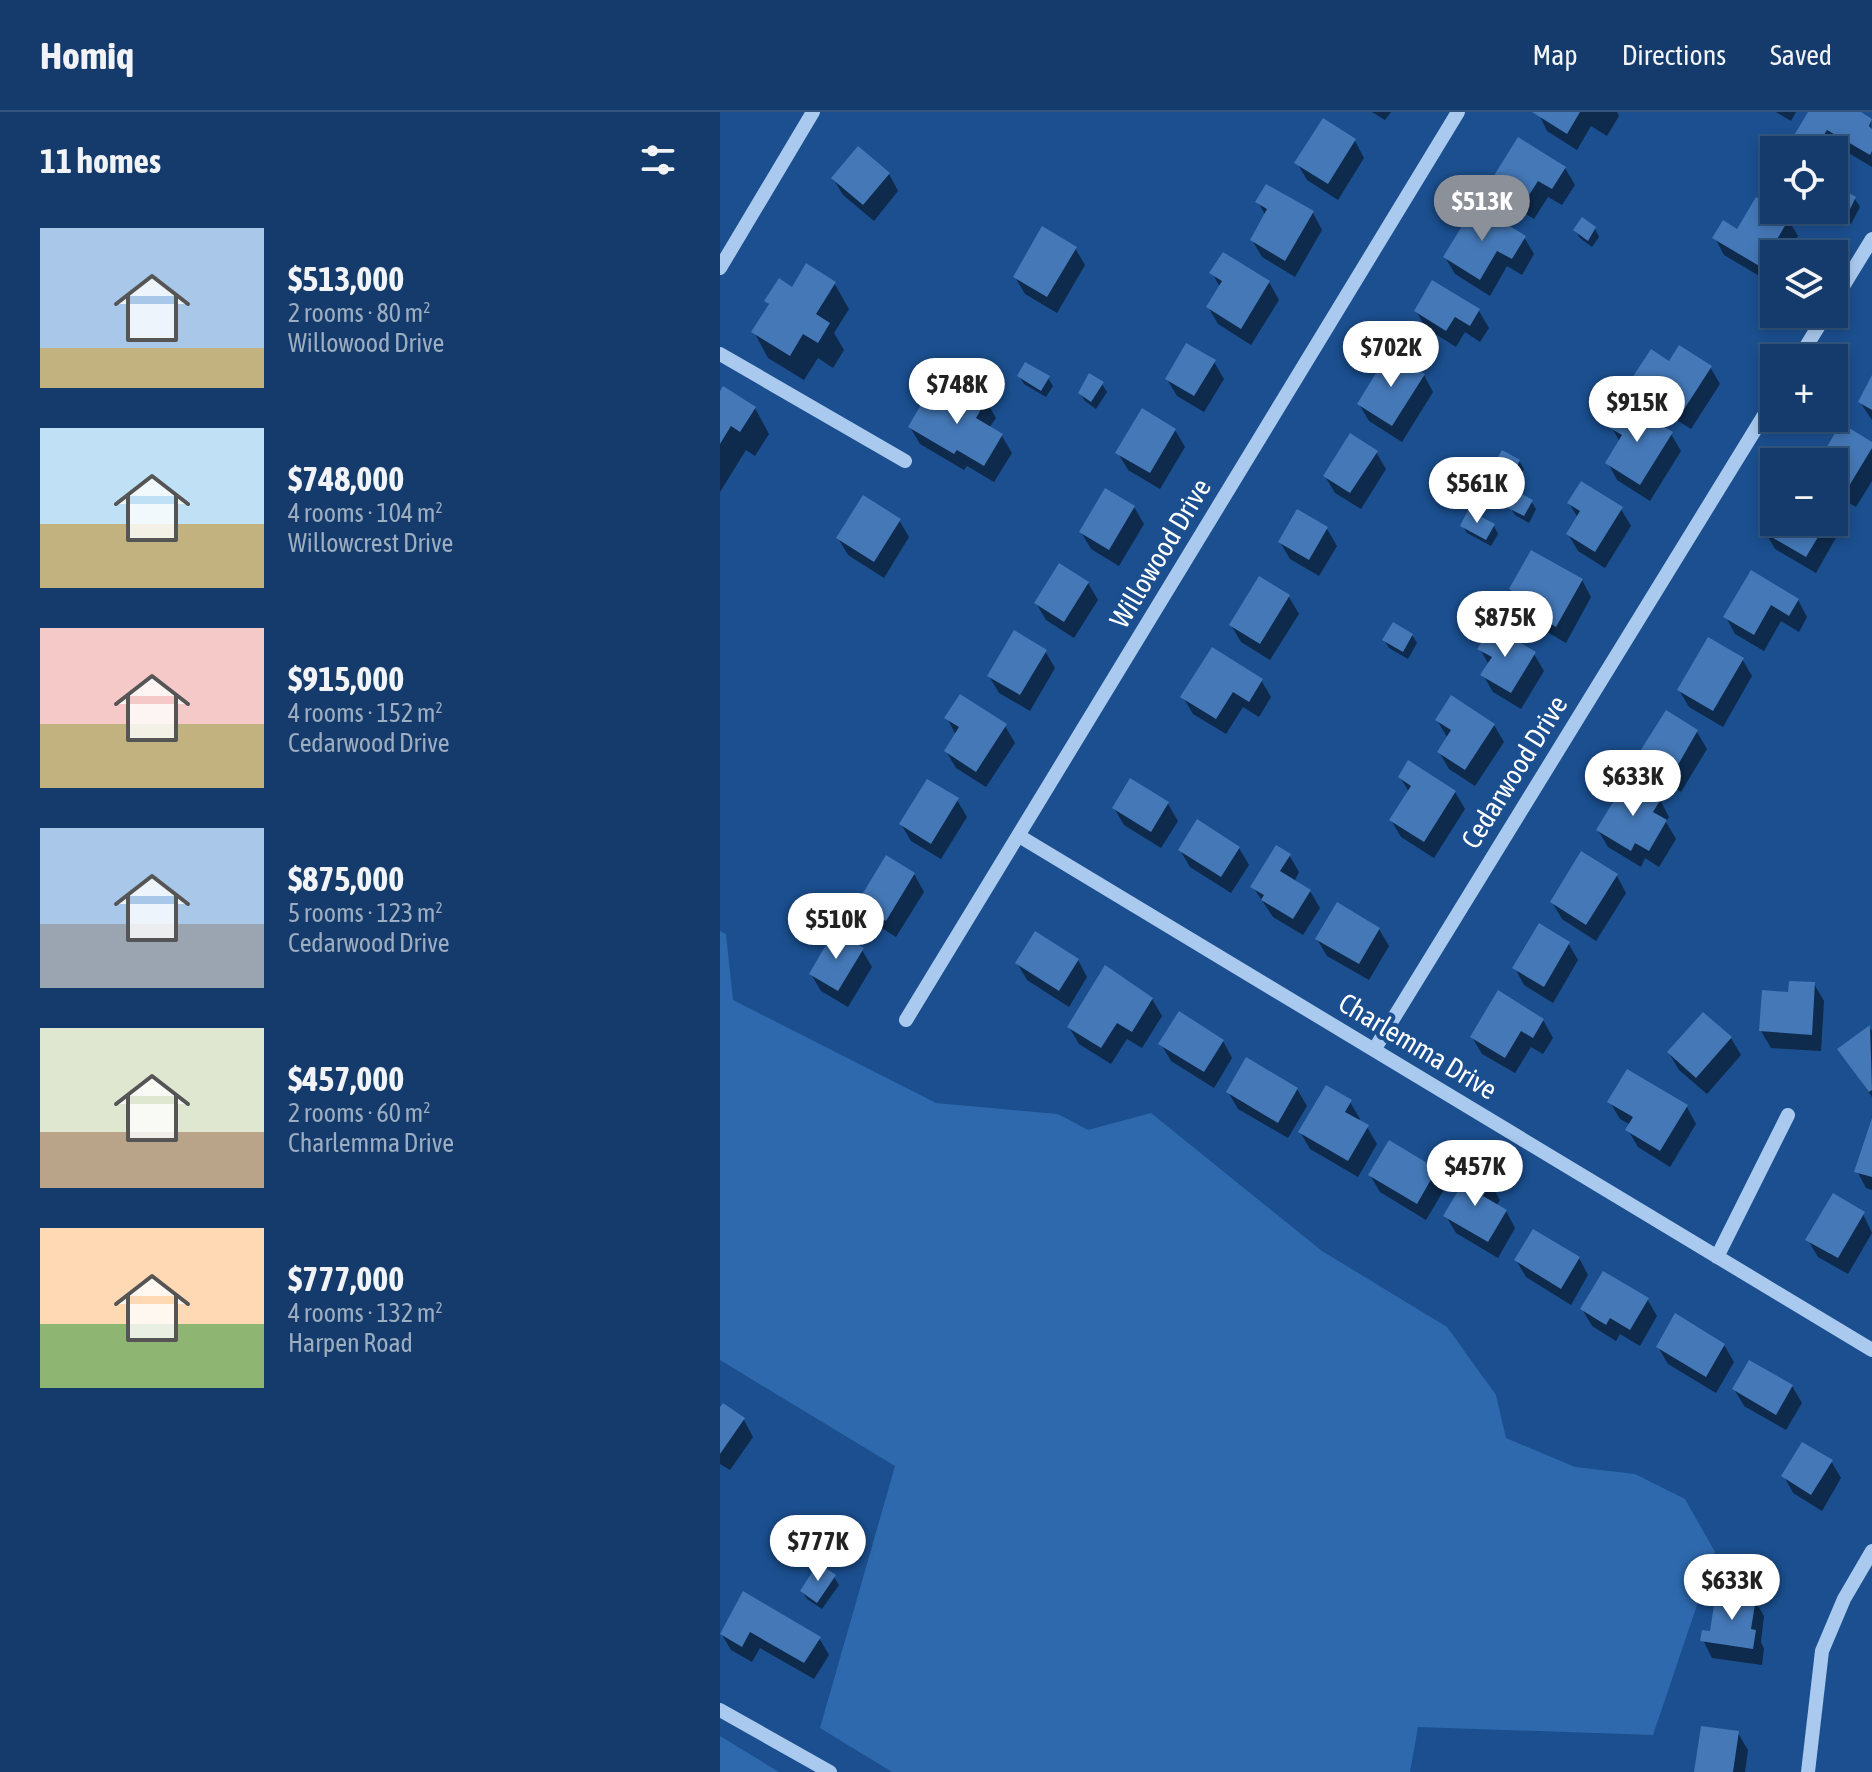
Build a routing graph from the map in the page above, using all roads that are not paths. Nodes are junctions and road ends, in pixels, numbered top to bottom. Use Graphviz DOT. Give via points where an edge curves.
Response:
graph roads {
  1 [pos="813,112"];
  2 [pos="1458,112"];
  3 [pos="1872,239"];
  4 [pos="720,268"];
  5 [pos="1848,278"];
  6 [pos="720,354"];
  7 [pos="1760,422"];
  8 [pos="905,461"];
  9 [pos="1019,836"];
  10 [pos="906,1020"];
  11 [pos="1374,1050"];
  12 [pos="1788,1115"];
  13 [pos="1717,1257"];
  14 [pos="1872,1350"];
  15 [pos="1872,1551"];
  16 [pos="720,1710"];
  17 [pos="830,1772"];
  18 [pos="1808,1772"];
  1 -- 4 [label="street"];
  2 -- 9 [label="street, Willowood Drive"];
  3 -- 5 [label="street"];
  6 -- 8 [label="street"];
  7 -- 11 [label="street, Cedarwood Drive"];
  9 -- 10 [label="street, Willowood Drive"];
  9 -- 11 [label="street, Charlemma Drive"];
  11 -- 13 [label="street, Charlemma Drive"];
  12 -- 13 [label="street"];
  13 -- 14 [label="street, Charlemma Drive"];
  15 -- 18 [label="street" via="1822,1651"];
  16 -- 17 [label="street"];
}
